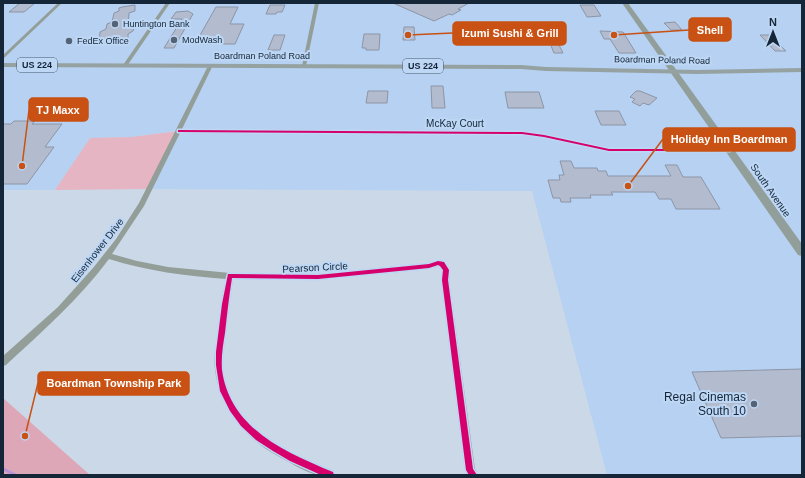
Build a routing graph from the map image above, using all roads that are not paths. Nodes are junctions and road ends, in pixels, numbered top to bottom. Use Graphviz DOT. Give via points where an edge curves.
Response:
graph roads {
  1 [pos="60,3"];
  2 [pos="168,3"];
  3 [pos="317,3"];
  4 [pos="625,3"];
  5 [pos="3,58"];
  6 [pos="3,64"];
  7 [pos="802,64"];
  8 [pos="124,65"];
  9 [pos="211,65"];
  10 [pos="304,66"];
  11 [pos="671,67"];
  12 [pos="802,70"];
  13 [pos="179,131"];
  14 [pos="730,150"];
  15 [pos="802,252"];
  16 [pos="107,255"];
  17 [pos="230,276"];
  18 [pos="3,362"];
  19 [pos="330,475"];
  20 [pos="473,475"];
  1 -- 5 [label="street"];
  2 -- 8 [label="street"];
  3 -- 10 [label="street"];
  4 -- 11 [label="main road, South Avenue"];
  6 -- 8 [label="main road, Boardman Poland Road / US 224"];
  7 -- 11 [label="main road, Boardman Poland Road / US 224"];
  8 -- 9 [label="main road, Boardman Poland Road / US 224"];
  9 -- 10 [label="main road, Boardman Poland Road / US 224"];
  9 -- 13 [label="street, Eisenhower Drive"];
  10 -- 11 [label="main road, Boardman Poland Road / US 224" via="546,69"];
  11 -- 12 [label="main road, Boardman Poland Road / US 224"];
  11 -- 14 [label="main road, South Avenue"];
  13 -- 14 [label="street, McKay Court" via="522,133 609,150"];
  13 -- 16 [label="street, Eisenhower Drive" via="130,225"];
  14 -- 15 [label="main road, South Avenue"];
  16 -- 17 [label="street, Pearson Circle" via="171,270"];
  16 -- 18 [label="street, Eisenhower Drive" via="60,309"];
  17 -- 19 [label="street" via="219,355 225,397 242,424 255,436 305,466"];
  17 -- 20 [label="street, Pearson Circle" via="318,276 442,264 446,270 445,280 470,470"];
}
